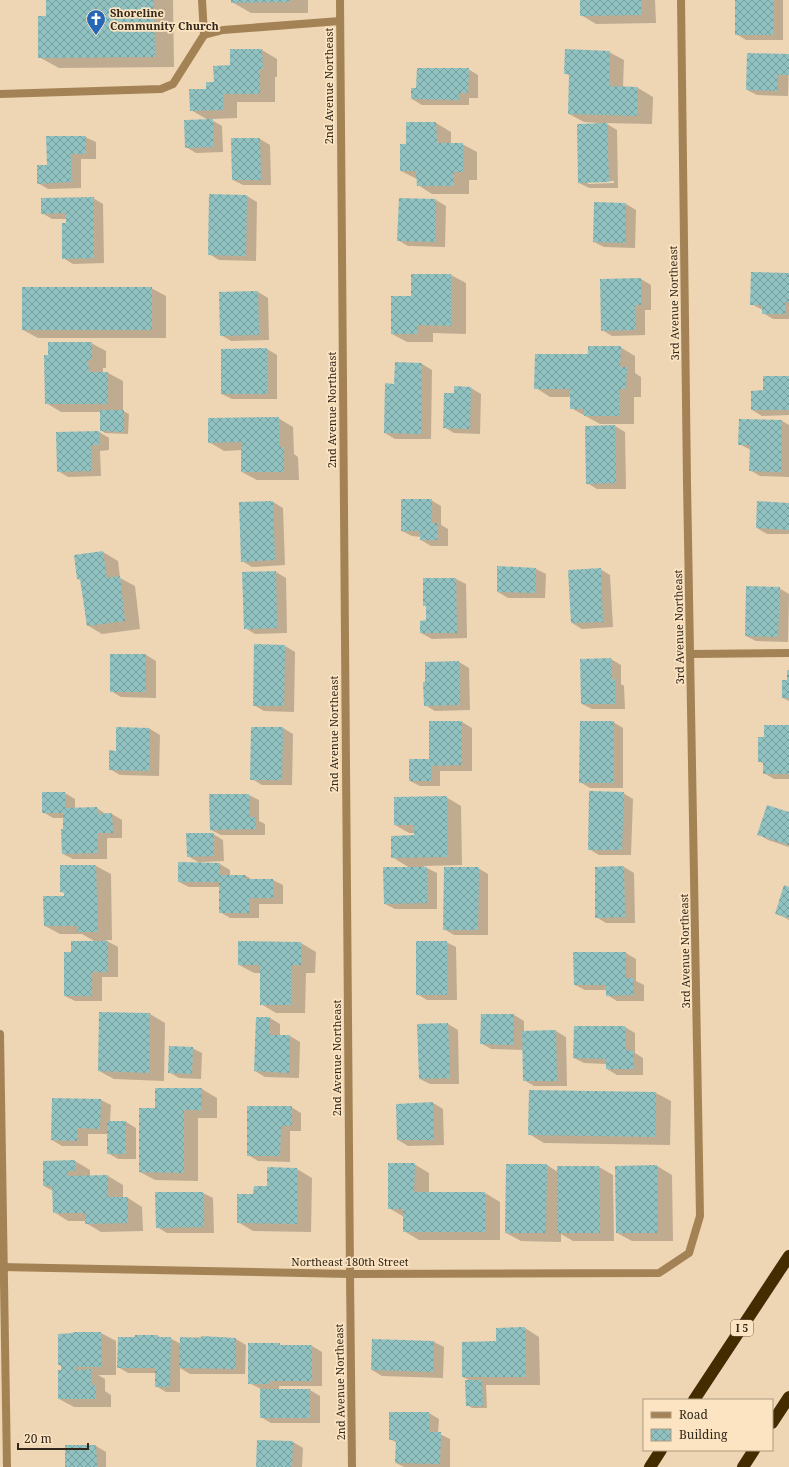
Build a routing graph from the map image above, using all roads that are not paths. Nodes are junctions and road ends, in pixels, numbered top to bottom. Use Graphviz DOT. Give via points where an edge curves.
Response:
graph roads {
  1 [pos="202,0"];
  2 [pos="340,0"];
  3 [pos="681,0"];
  4 [pos="340,21"];
  5 [pos="204,36"];
  6 [pos="0,94"];
  7 [pos="789,653"];
  8 [pos="691,654"];
  9 [pos="0,1034"];
  10 [pos="689,1253"];
  11 [pos="789,1256"];
  12 [pos="2,1267"];
  13 [pos="350,1274"];
  14 [pos="789,1397"];
  15 [pos="695,1399"];
  16 [pos="773,1421"];
  17 [pos="660,1451"];
  18 [pos="753,1451"];
  19 [pos="6,1467"];
  20 [pos="352,1467"];
  21 [pos="650,1467"];
  22 [pos="743,1467"];
  1 -- 5 [label="street"];
  2 -- 4 [label="street, 2nd Avenue Northeast"];
  3 -- 8 [label="street, 3rd Avenue Northeast"];
  4 -- 5 [label="street" via="223,30"];
  4 -- 13 [label="street, 2nd Avenue Northeast"];
  5 -- 6 [label="street" via="173,84 160,89"];
  7 -- 8 [label="street"];
  8 -- 10 [label="street, 3rd Avenue Northeast" via="700,1216"];
  9 -- 12 [label="street"];
  10 -- 13 [label="street, Northeast 180th Street" via="659,1273"];
  11 -- 15 [label="highway, I 5"];
  12 -- 13 [label="street, Northeast 180th Street"];
  12 -- 19 [label="street"];
  13 -- 20 [label="street, 2nd Avenue Northeast"];
  14 -- 16 [label="highway"];
  17 -- 21 [label="highway"];
  18 -- 22 [label="highway"];
}
